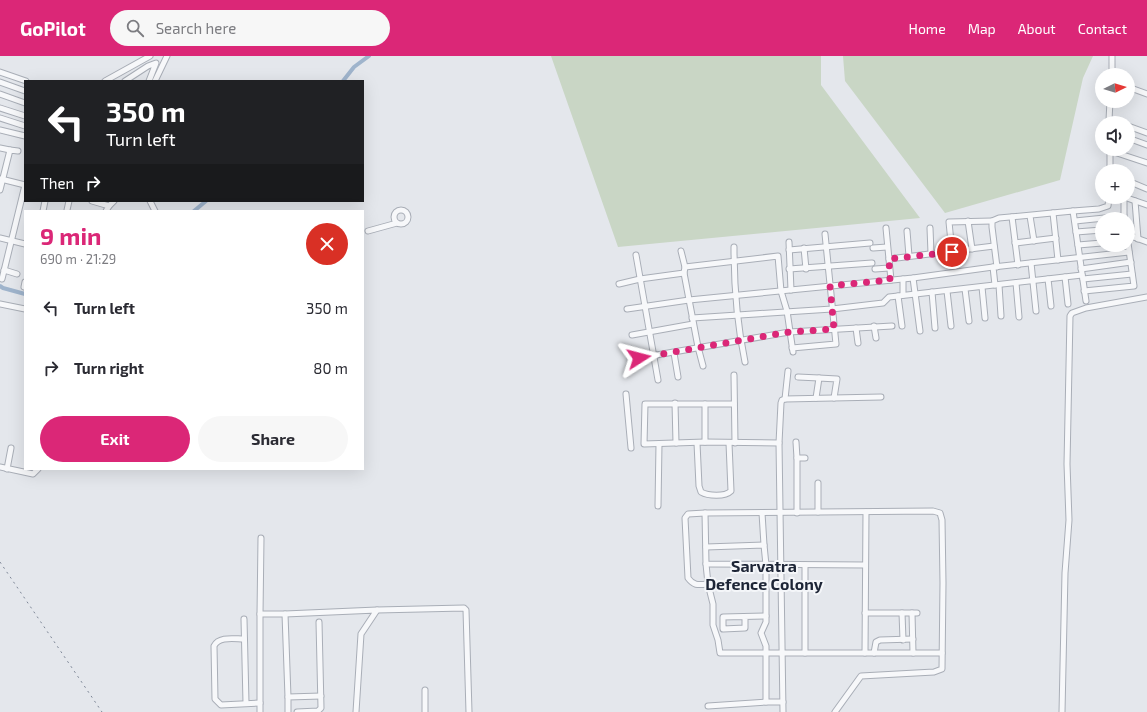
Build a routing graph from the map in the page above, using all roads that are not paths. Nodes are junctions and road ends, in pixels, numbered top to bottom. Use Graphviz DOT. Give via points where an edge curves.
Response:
graph roads {
  1 [pos="150,56"];
  2 [pos="168,56"];
  3 [pos="1112,56"];
  4 [pos="165,62"];
  5 [pos="156,63"];
  6 [pos="1112,68"];
  7 [pos="0,72"];
  8 [pos="137,74"];
  9 [pos="24,80"];
  10 [pos="107,80"];
  11 [pos="127,80"];
  12 [pos="134,80"];
  13 [pos="149,80"];
  14 [pos="156,80"];
  15 [pos="0,82"];
  16 [pos="1135,90"];
  17 [pos="24,91"];
  18 [pos="0,94"];
  19 [pos="1147,94"];
  20 [pos="24,103"];
  21 [pos="0,108"];
  22 [pos="24,116"];
  23 [pos="0,118"];
  24 [pos="24,126"];
  25 [pos="1135,129"];
  26 [pos="0,130"];
  27 [pos="1147,133"];
  28 [pos="24,136"];
  29 [pos="1135,141"];
  30 [pos="1147,145"];
  31 [pos="0,148"];
  32 [pos="10,150"];
  33 [pos="18,151"];
  34 [pos="1127,156"];
  35 [pos="1147,163"];
  36 [pos="1,179"];
  37 [pos="1135,184"];
  38 [pos="24,185"];
  39 [pos="24,189"];
  40 [pos="1147,189"];
  41 [pos="0,190"];
  42 [pos="1135,201"];
  43 [pos="94,202"];
  44 [pos="1108,204"];
  45 [pos="1147,205"];
  46 [pos="108,209"];
  47 [pos="1073,212"];
  48 [pos="1053,213"];
  49 [pos="1030,216"];
  50 [pos="1012,217"];
  51 [pos="1095,220"];
  52 [pos="968,221"];
  53 [pos="992,221"];
  54 [pos="1075,222"];
  55 [pos="397,223"];
  56 [pos="886,228"];
  57 [pos="930,228"];
  58 [pos="368,231"];
  59 [pos="907,231"];
  60 [pos="1095,231"];
  61 [pos="1076,232"];
  62 [pos="825,234"];
  63 [pos="0,238"];
  64 [pos="1056,238"];
  65 [pos="1135,238"];
  66 [pos="1138,239"];
  67 [pos="12,240"];
  68 [pos="1034,241"];
  69 [pos="789,242"];
  70 [pos="1147,242"];
  71 [pos="870,243"];
  72 [pos="1015,243"];
  73 [pos="24,244"];
  74 [pos="1095,244"];
  75 [pos="1078,245"];
  76 [pos="826,246"];
  77 [pos="994,246"];
  78 [pos="734,247"];
  79 [pos="887,247"];
  80 [pos="804,248"];
  81 [pos="873,248"];
  82 [pos="972,249"];
  83 [pos="789,250"];
  84 [pos="681,251"];
  85 [pos="952,252"];
  86 [pos="1129,252"];
  87 [pos="931,253"];
  88 [pos="636,255"];
  89 [pos="909,256"];
  90 [pos="1079,257"];
  91 [pos="889,259"];
  92 [pos="1058,260"];
  93 [pos="734,262"];
  94 [pos="1130,262"];
  95 [pos="872,263"];
  96 [pos="1031,263"];
  97 [pos="1018,265"];
  98 [pos="828,266"];
  99 [pos="995,267"];
  100 [pos="890,268"];
  101 [pos="789,269"];
  102 [pos="806,269"];
  103 [pos="875,269"];
  104 [pos="1081,269"];
  105 [pos="4,270"];
  106 [pos="684,270"];
  107 [pos="17,274"];
  108 [pos="1132,274"];
  109 [pos="1064,277"];
  110 [pos="1083,277"];
  111 [pos="913,278"];
  112 [pos="2,279"];
  113 [pos="640,279"];
  114 [pos="903,279"];
  115 [pos="1048,279"];
  116 [pos="890,280"];
  117 [pos="1033,281"];
  118 [pos="1016,283"];
  119 [pos="619,284"];
  120 [pos="997,285"];
  121 [pos="830,286"];
  122 [pos="982,287"];
  123 [pos="965,288"];
  124 [pos="791,290"];
  125 [pos="781,291"];
  126 [pos="947,291"];
  127 [pos="932,292"];
  128 [pos="1084,292"];
  129 [pos="915,294"];
  130 [pos="736,295"];
  131 [pos="900,296"];
  132 [pos="1147,297"];
  133 [pos="689,300"];
  134 [pos="1086,301"];
  135 [pos="0,304"];
  136 [pos="1068,304"];
  137 [pos="646,305"];
  138 [pos="1051,306"];
  139 [pos="24,308"];
  140 [pos="627,309"];
  141 [pos="832,309"];
  142 [pos="1036,310"];
  143 [pos="786,312"];
  144 [pos="738,315"];
  145 [pos="1001,316"];
  146 [pos="1019,317"];
  147 [pos="985,318"];
  148 [pos="693,321"];
  149 [pos="968,322"];
  150 [pos="874,326"];
  151 [pos="892,326"];
  152 [pos="902,326"];
  153 [pos="951,326"];
  154 [pos="856,328"];
  155 [pos="935,328"];
  156 [pos="834,329"];
  157 [pos="649,331"];
  158 [pos="920,331"];
  159 [pos="789,332"];
  160 [pos="632,335"];
  161 [pos="876,338"];
  162 [pos="741,340"];
  163 [pos="858,343"];
  164 [pos="698,347"];
  165 [pos="674,352"];
  166 [pos="654,356"];
  167 [pos="639,358"];
  168 [pos="745,362"];
  169 [pos="704,366"];
  170 [pos="788,371"];
  171 [pos="734,375"];
  172 [pos="678,377"];
  173 [pos="798,377"];
  174 [pos="819,378"];
  175 [pos="658,380"];
  176 [pos="626,394"];
  177 [pos="881,397"];
  178 [pos="816,398"];
  179 [pos="834,398"];
  180 [pos="786,399"];
  181 [pos="675,403"];
  182 [pos="705,404"];
  183 [pos="734,404"];
  184 [pos="705,442"];
  185 [pos="796,442"];
  186 [pos="676,443"];
  187 [pos="697,443"];
  188 [pos="732,443"];
  189 [pos="779,443"];
  190 [pos="659,444"];
  191 [pos="11,448"];
  192 [pos="632,448"];
  193 [pos="797,458"];
  194 [pos="805,458"];
  195 [pos="0,467"];
  196 [pos="7,469"];
  197 [pos="37,470"];
  198 [pos="818,483"];
  199 [pos="658,506"];
  200 [pos="797,512"];
  201 [pos="818,512"];
  202 [pos="866,512"];
  203 [pos="705,513"];
  204 [pos="762,513"];
  205 [pos="780,513"];
  206 [pos="261,538"];
  207 [pos="764,545"];
  208 [pos="706,547"];
  209 [pos="706,564"];
  210 [pos="781,564"];
  211 [pos="766,565"];
  212 [pos="805,565"];
  213 [pos="865,565"];
  214 [pos="708,584"];
  215 [pos="377,610"];
  216 [pos="865,613"];
  217 [pos="902,613"];
  218 [pos="260,614"];
  219 [pos="285,614"];
  220 [pos="766,616"];
  221 [pos="746,617"];
  222 [pos="244,619"];
  223 [pos="319,622"];
  224 [pos="244,639"];
  225 [pos="913,639"];
  226 [pos="903,640"];
  227 [pos="766,652"];
  228 [pos="781,653"];
  229 [pos="805,653"];
  230 [pos="865,653"];
  231 [pos="874,653"];
  232 [pos="913,653"];
  233 [pos="942,653"];
  234 [pos="425,690"];
  235 [pos="321,696"];
  236 [pos="288,697"];
  237 [pos="766,702"];
  238 [pos="783,702"];
  239 [pos="246,703"];
  240 [pos="260,703"];
  241 [pos="708,706"];
  242 [pos="260,712"];
  243 [pos="288,712"];
  244 [pos="297,712"];
  245 [pos="356,712"];
  246 [pos="425,712"];
  247 [pos="469,712"];
  248 [pos="783,712"];
  249 [pos="835,712"];
  250 [pos="1062,712"];
  1 -- 10 [label="street"];
  2 -- 4 [label="street"];
  3 -- 6 [label="street"];
  4 -- 5 [label="street"];
  4 -- 14 [label="street"];
  5 -- 8 [label="street"];
  5 -- 13 [label="street"];
  7 -- 9 [label="street"];
  8 -- 11 [label="street"];
  8 -- 12 [label="street"];
  15 -- 17 [label="street"];
  16 -- 19 [label="street"];
  18 -- 20 [label="street"];
  21 -- 22 [label="street"];
  23 -- 24 [label="street"];
  25 -- 27 [label="street"];
  26 -- 28 [label="street"];
  29 -- 30 [label="street"];
  31 -- 32 [label="street"];
  32 -- 33 [label="street"];
  32 -- 36 [label="street"];
  34 -- 35 [label="street"];
  36 -- 38 [label="street"];
  36 -- 41 [label="street"];
  37 -- 40 [label="street"];
  39 -- 67 [label="street"];
  42 -- 45 [label="street"];
  42 -- 66 [label="street"];
  43 -- 46 [label="street"];
  44 -- 47 [label="street" via="1099,209"];
  47 -- 48 [label="street"];
  47 -- 54 [label="street"];
  48 -- 49 [label="street"];
  48 -- 64 [label="street"];
  49 -- 50 [label="street"];
  49 -- 68 [label="street"];
  50 -- 53 [label="street"];
  50 -- 72 [label="street"];
  51 -- 54 [label="street"];
  52 -- 53 [label="street"];
  52 -- 82 [label="street"];
  52 -- 85 [label="street" via="949,222"];
  53 -- 77 [label="street"];
  54 -- 61 [label="street"];
  55 -- 58 [label="street"];
  56 -- 79 [label="street"];
  57 -- 87 [label="street"];
  59 -- 89 [label="street"];
  60 -- 61 [label="street"];
  61 -- 75 [label="street"];
  62 -- 76 [label="street"];
  63 -- 67 [label="street"];
  64 -- 68 [label="street"];
  64 -- 92 [label="street"];
  65 -- 66 [label="street"];
  66 -- 70 [label="street"];
  67 -- 73 [label="street"];
  67 -- 105 [label="street"];
  68 -- 72 [label="street"];
  69 -- 83 [label="street"];
  71 -- 76 [label="street"];
  72 -- 97 [label="street"];
  74 -- 75 [label="street"];
  75 -- 90 [label="street"];
  76 -- 80 [label="street"];
  76 -- 98 [label="street"];
  77 -- 82 [label="street"];
  77 -- 99 [label="street"];
  78 -- 93 [label="street"];
  79 -- 81 [label="street"];
  79 -- 91 [label="street"];
  80 -- 83 [label="street"];
  80 -- 102 [label="street"];
  82 -- 85 [label="street"];
  83 -- 101 [label="street"];
  84 -- 106 [label="street"];
  85 -- 87 [label="street"];
  86 -- 90 [label="street"];
  86 -- 94 [label="street"];
  87 -- 89 [label="street"];
  88 -- 113 [label="street"];
  89 -- 91 [label="street"];
  90 -- 92 [label="street"];
  90 -- 104 [label="street"];
  91 -- 100 [label="street"];
  92 -- 96 [label="street"];
  93 -- 106 [label="street"];
  93 -- 125 [label="street" via="778,256"];
  93 -- 130 [label="street"];
  94 -- 104 [label="street"];
  94 -- 108 [label="street"];
  95 -- 98 [label="street"];
  96 -- 97 [label="street"];
  96 -- 117 [label="street"];
  97 -- 99 [label="street"];
  98 -- 102 [label="street"];
  98 -- 121 [label="street"];
  99 -- 111 [label="street"];
  99 -- 120 [label="street"];
  100 -- 103 [label="street"];
  100 -- 116 [label="street"];
  101 -- 102 [label="street"];
  101 -- 124 [label="street"];
  104 -- 110 [label="street"];
  105 -- 107 [label="street"];
  105 -- 112 [label="street"];
  106 -- 113 [label="street"];
  106 -- 133 [label="street"];
  108 -- 110 [label="street"];
  108 -- 128 [label="street" via="1134,286"];
  109 -- 110 [label="street"];
  109 -- 115 [label="street"];
  109 -- 136 [label="street"];
  110 -- 128 [label="street"];
  111 -- 114 [label="street"];
  111 -- 129 [label="street"];
  113 -- 119 [label="street"];
  113 -- 137 [label="street"];
  114 -- 116 [label="street"];
  114 -- 131 [label="street"];
  115 -- 117 [label="street"];
  115 -- 138 [label="street"];
  116 -- 121 [label="street"];
  117 -- 118 [label="street"];
  117 -- 142 [label="street"];
  118 -- 120 [label="street"];
  118 -- 146 [label="street"];
  120 -- 122 [label="street"];
  120 -- 145 [label="street"];
  121 -- 124 [label="street"];
  121 -- 141 [label="street"];
  122 -- 123 [label="street"];
  122 -- 147 [label="street"];
  123 -- 126 [label="street"];
  123 -- 149 [label="street"];
  124 -- 125 [label="street"];
  125 -- 130 [label="street"];
  125 -- 143 [label="street"];
  126 -- 127 [label="street"];
  126 -- 153 [label="street"];
  127 -- 129 [label="street"];
  127 -- 155 [label="street"];
  128 -- 134 [label="street"];
  129 -- 131 [label="street"];
  129 -- 158 [label="street"];
  130 -- 133 [label="street"];
  130 -- 144 [label="street"];
  131 -- 141 [label="street" via="889,298 883,303"];
  131 -- 152 [label="street"];
  132 -- 250 [label="street" via="1086,308 1070,316 1067,464 1070,520 1065,573"];
  133 -- 137 [label="street"];
  133 -- 148 [label="street"];
  135 -- 139 [label="street"];
  137 -- 140 [label="street"];
  137 -- 157 [label="street"];
  141 -- 143 [label="street"];
  141 -- 156 [label="street"];
  143 -- 144 [label="street"];
  143 -- 159 [label="street"];
  144 -- 148 [label="street"];
  144 -- 162 [label="street"];
  148 -- 157 [label="street"];
  148 -- 164 [label="street"];
  150 -- 151 [label="street"];
  150 -- 154 [label="street"];
  150 -- 161 [label="street"];
  154 -- 156 [label="street"];
  154 -- 163 [label="street"];
  156 -- 159 [label="street"];
  156 -- 159 [label="street" via="836,344 793,350"];
  157 -- 160 [label="street"];
  157 -- 166 [label="street"];
  159 -- 162 [label="street"];
  162 -- 164 [label="street"];
  162 -- 168 [label="street"];
  164 -- 165 [label="street"];
  164 -- 169 [label="street"];
  165 -- 166 [label="street"];
  165 -- 172 [label="street"];
  166 -- 167 [label="street"];
  166 -- 175 [label="street"];
  170 -- 180 [label="street"];
  171 -- 183 [label="street"];
  173 -- 174 [label="street"];
  174 -- 178 [label="street"];
  174 -- 179 [label="street" via="837,379"];
  176 -- 192 [label="street"];
  177 -- 179 [label="street"];
  178 -- 179 [label="street"];
  178 -- 180 [label="street"];
  180 -- 189 [label="street" via="781,403"];
  181 -- 182 [label="street"];
  181 -- 186 [label="street"];
  181 -- 190 [label="street" via="644,404 644,444"];
  182 -- 183 [label="street"];
  182 -- 184 [label="street"];
  183 -- 188 [label="street"];
  184 -- 187 [label="street"];
  184 -- 188 [label="street"];
  185 -- 193 [label="street"];
  186 -- 187 [label="street"];
  186 -- 190 [label="street"];
  187 -- 188 [label="street" via="699,486 704,494 714,495 728,494 731,491"];
  188 -- 189 [label="street"];
  189 -- 205 [label="street"];
  190 -- 199 [label="street"];
  191 -- 196 [label="street"];
  193 -- 194 [label="street"];
  193 -- 200 [label="street"];
  195 -- 196 [label="street"];
  196 -- 197 [label="street" via="33,474"];
  198 -- 201 [label="street"];
  200 -- 201 [label="street"];
  200 -- 205 [label="street"];
  201 -- 202 [label="street"];
  202 -- 213 [label="street"];
  202 -- 233 [label="street" via="940,513"];
  203 -- 204 [label="street"];
  203 -- 208 [label="street"];
  203 -- 214 [label="street" via="686,516 686,572 691,583"];
  204 -- 205 [label="street"];
  204 -- 207 [label="street"];
  205 -- 210 [label="street"];
  206 -- 218 [label="street"];
  207 -- 208 [label="street"];
  207 -- 211 [label="street"];
  208 -- 209 [label="street"];
  209 -- 211 [label="street"];
  209 -- 214 [label="street"];
  210 -- 211 [label="street"];
  210 -- 212 [label="street"];
  210 -- 228 [label="street"];
  211 -- 220 [label="street"];
  212 -- 213 [label="street"];
  212 -- 229 [label="street"];
  213 -- 216 [label="street"];
  214 -- 227 [label="street" via="713,604 713,625 720,653"];
  215 -- 219 [label="street"];
  215 -- 245 [label="street" via="361,634"];
  215 -- 247 [label="street" via="466,610"];
  216 -- 217 [label="street"];
  216 -- 230 [label="street"];
  217 -- 225 [label="street" via="915,613"];
  217 -- 226 [label="street"];
  218 -- 219 [label="street"];
  218 -- 240 [label="street"];
  219 -- 236 [label="street"];
  220 -- 221 [label="street"];
  220 -- 227 [label="street" via="761,633 766,643"];
  221 -- 221 [label="street" via="723,617 723,629 746,628"];
  222 -- 224 [label="street"];
  223 -- 235 [label="street"];
  224 -- 239 [label="street"];
  224 -- 239 [label="street" via="222,640 214,646 215,699 220,704"];
  225 -- 226 [label="street"];
  225 -- 232 [label="street"];
  226 -- 231 [label="street" via="877,641"];
  227 -- 228 [label="street"];
  227 -- 237 [label="street"];
  228 -- 229 [label="street"];
  228 -- 238 [label="street"];
  229 -- 230 [label="street"];
  230 -- 231 [label="street"];
  231 -- 232 [label="street"];
  232 -- 233 [label="street"];
  233 -- 249 [label="street" via="943,667 939,671 861,676"];
  234 -- 246 [label="street"];
  235 -- 236 [label="street"];
  235 -- 244 [label="street" via="321,708 318,711"];
  236 -- 243 [label="street"];
  237 -- 238 [label="street"];
  237 -- 241 [label="street"];
  238 -- 248 [label="street"];
  239 -- 240 [label="street"];
  240 -- 242 [label="street"];
}
